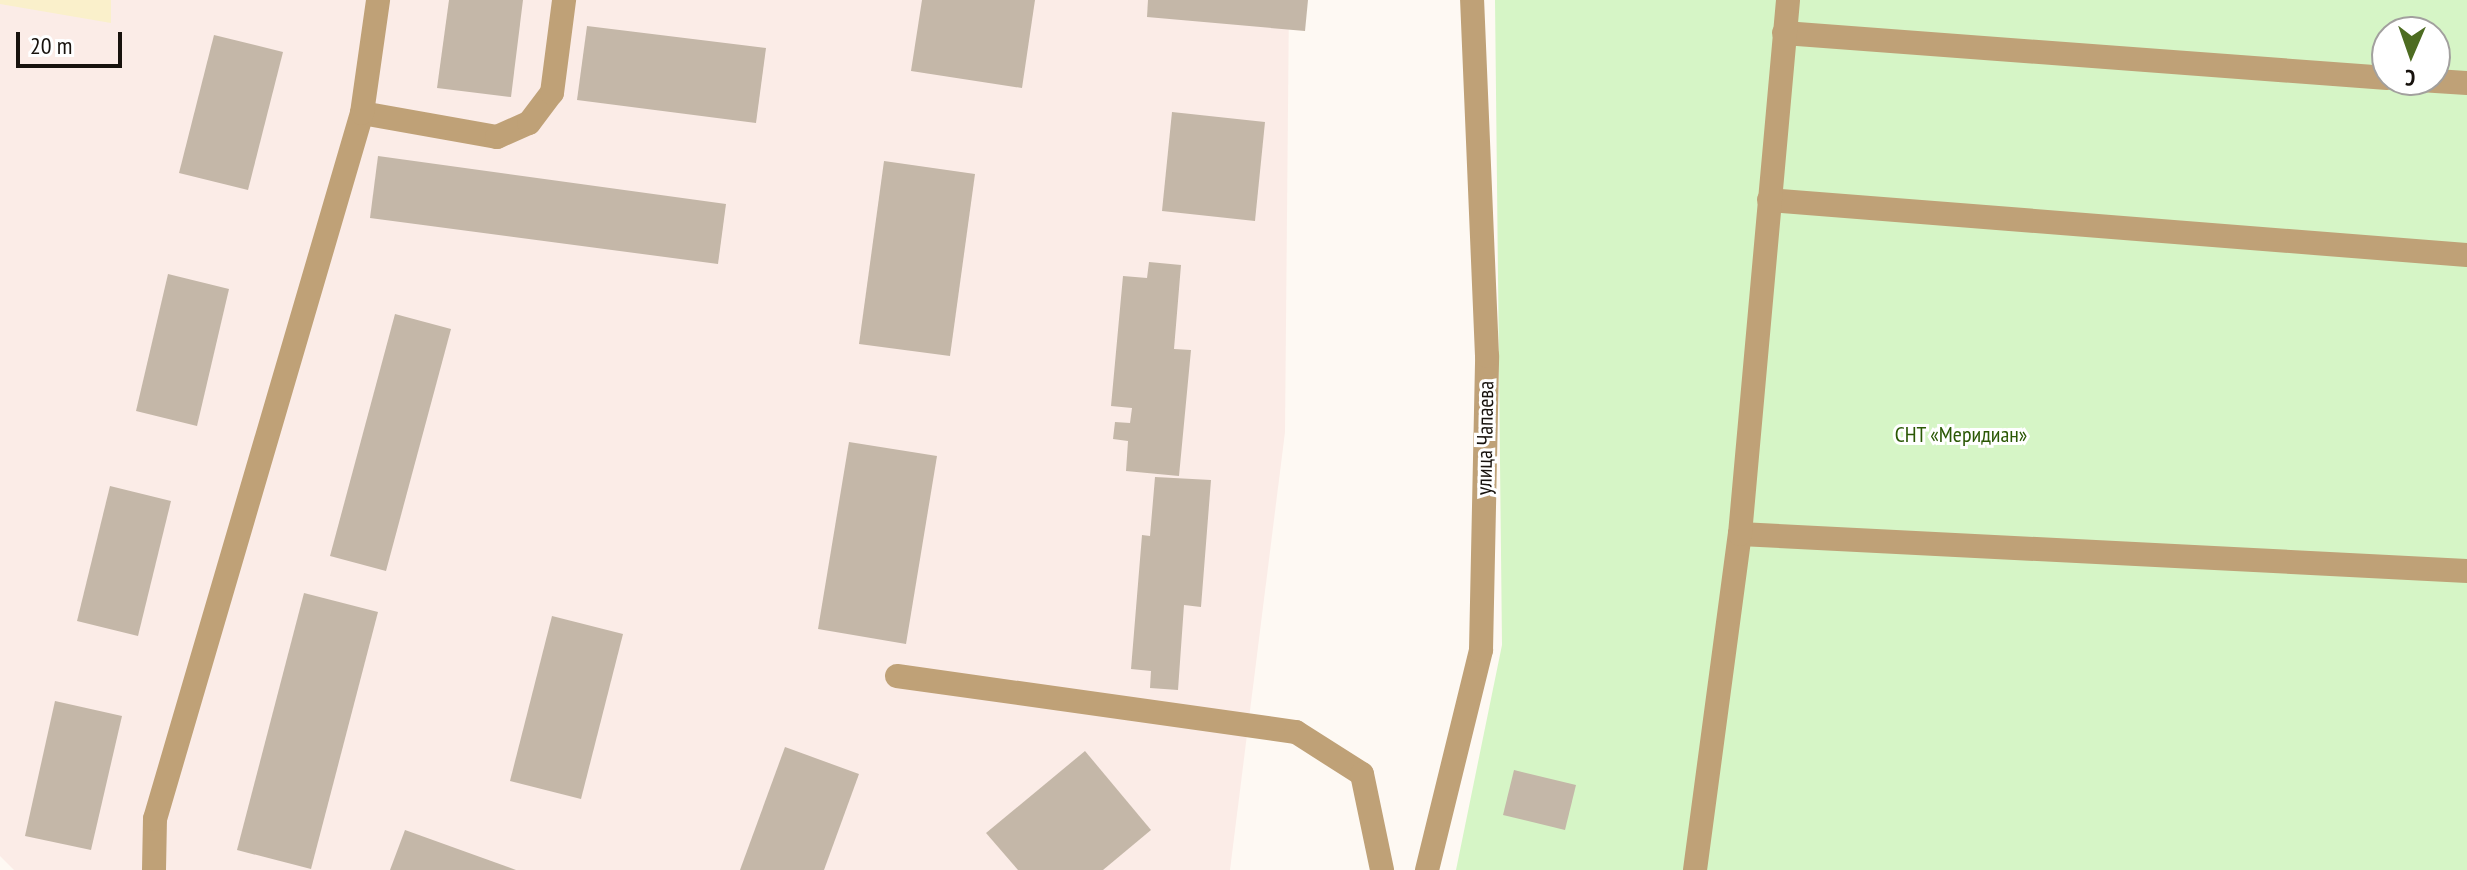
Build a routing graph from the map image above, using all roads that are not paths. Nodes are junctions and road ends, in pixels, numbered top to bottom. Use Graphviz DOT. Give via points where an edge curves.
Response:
graph roads {
  1 [pos="378,0"];
  2 [pos="564,0"];
  3 [pos="1472,0"];
  4 [pos="1788,0"];
  5 [pos="1784,33"];
  6 [pos="2371,77"];
  7 [pos="362,113"];
  8 [pos="1769,200"];
  9 [pos="2467,255"];
  10 [pos="1740,534"];
  11 [pos="2467,571"];
  12 [pos="897,676"];
  13 [pos="154,870"];
  14 [pos="1382,870"];
  15 [pos="1427,870"];
  16 [pos="1695,870"];
  1 -- 7 [label="street"];
  2 -- 7 [label="street" via="552,93 529,123 497,137"];
  3 -- 15 [label="street, улица Чапаева" via="1487,356 1481,650"];
  4 -- 5 [label="street"];
  5 -- 6 [label="street"];
  5 -- 8 [label="street"];
  7 -- 13 [label="street" via="155,819"];
  8 -- 9 [label="street"];
  8 -- 10 [label="street"];
  10 -- 11 [label="street"];
  10 -- 16 [label="street"];
  12 -- 14 [label="street" via="1296,732 1362,774"];
}
